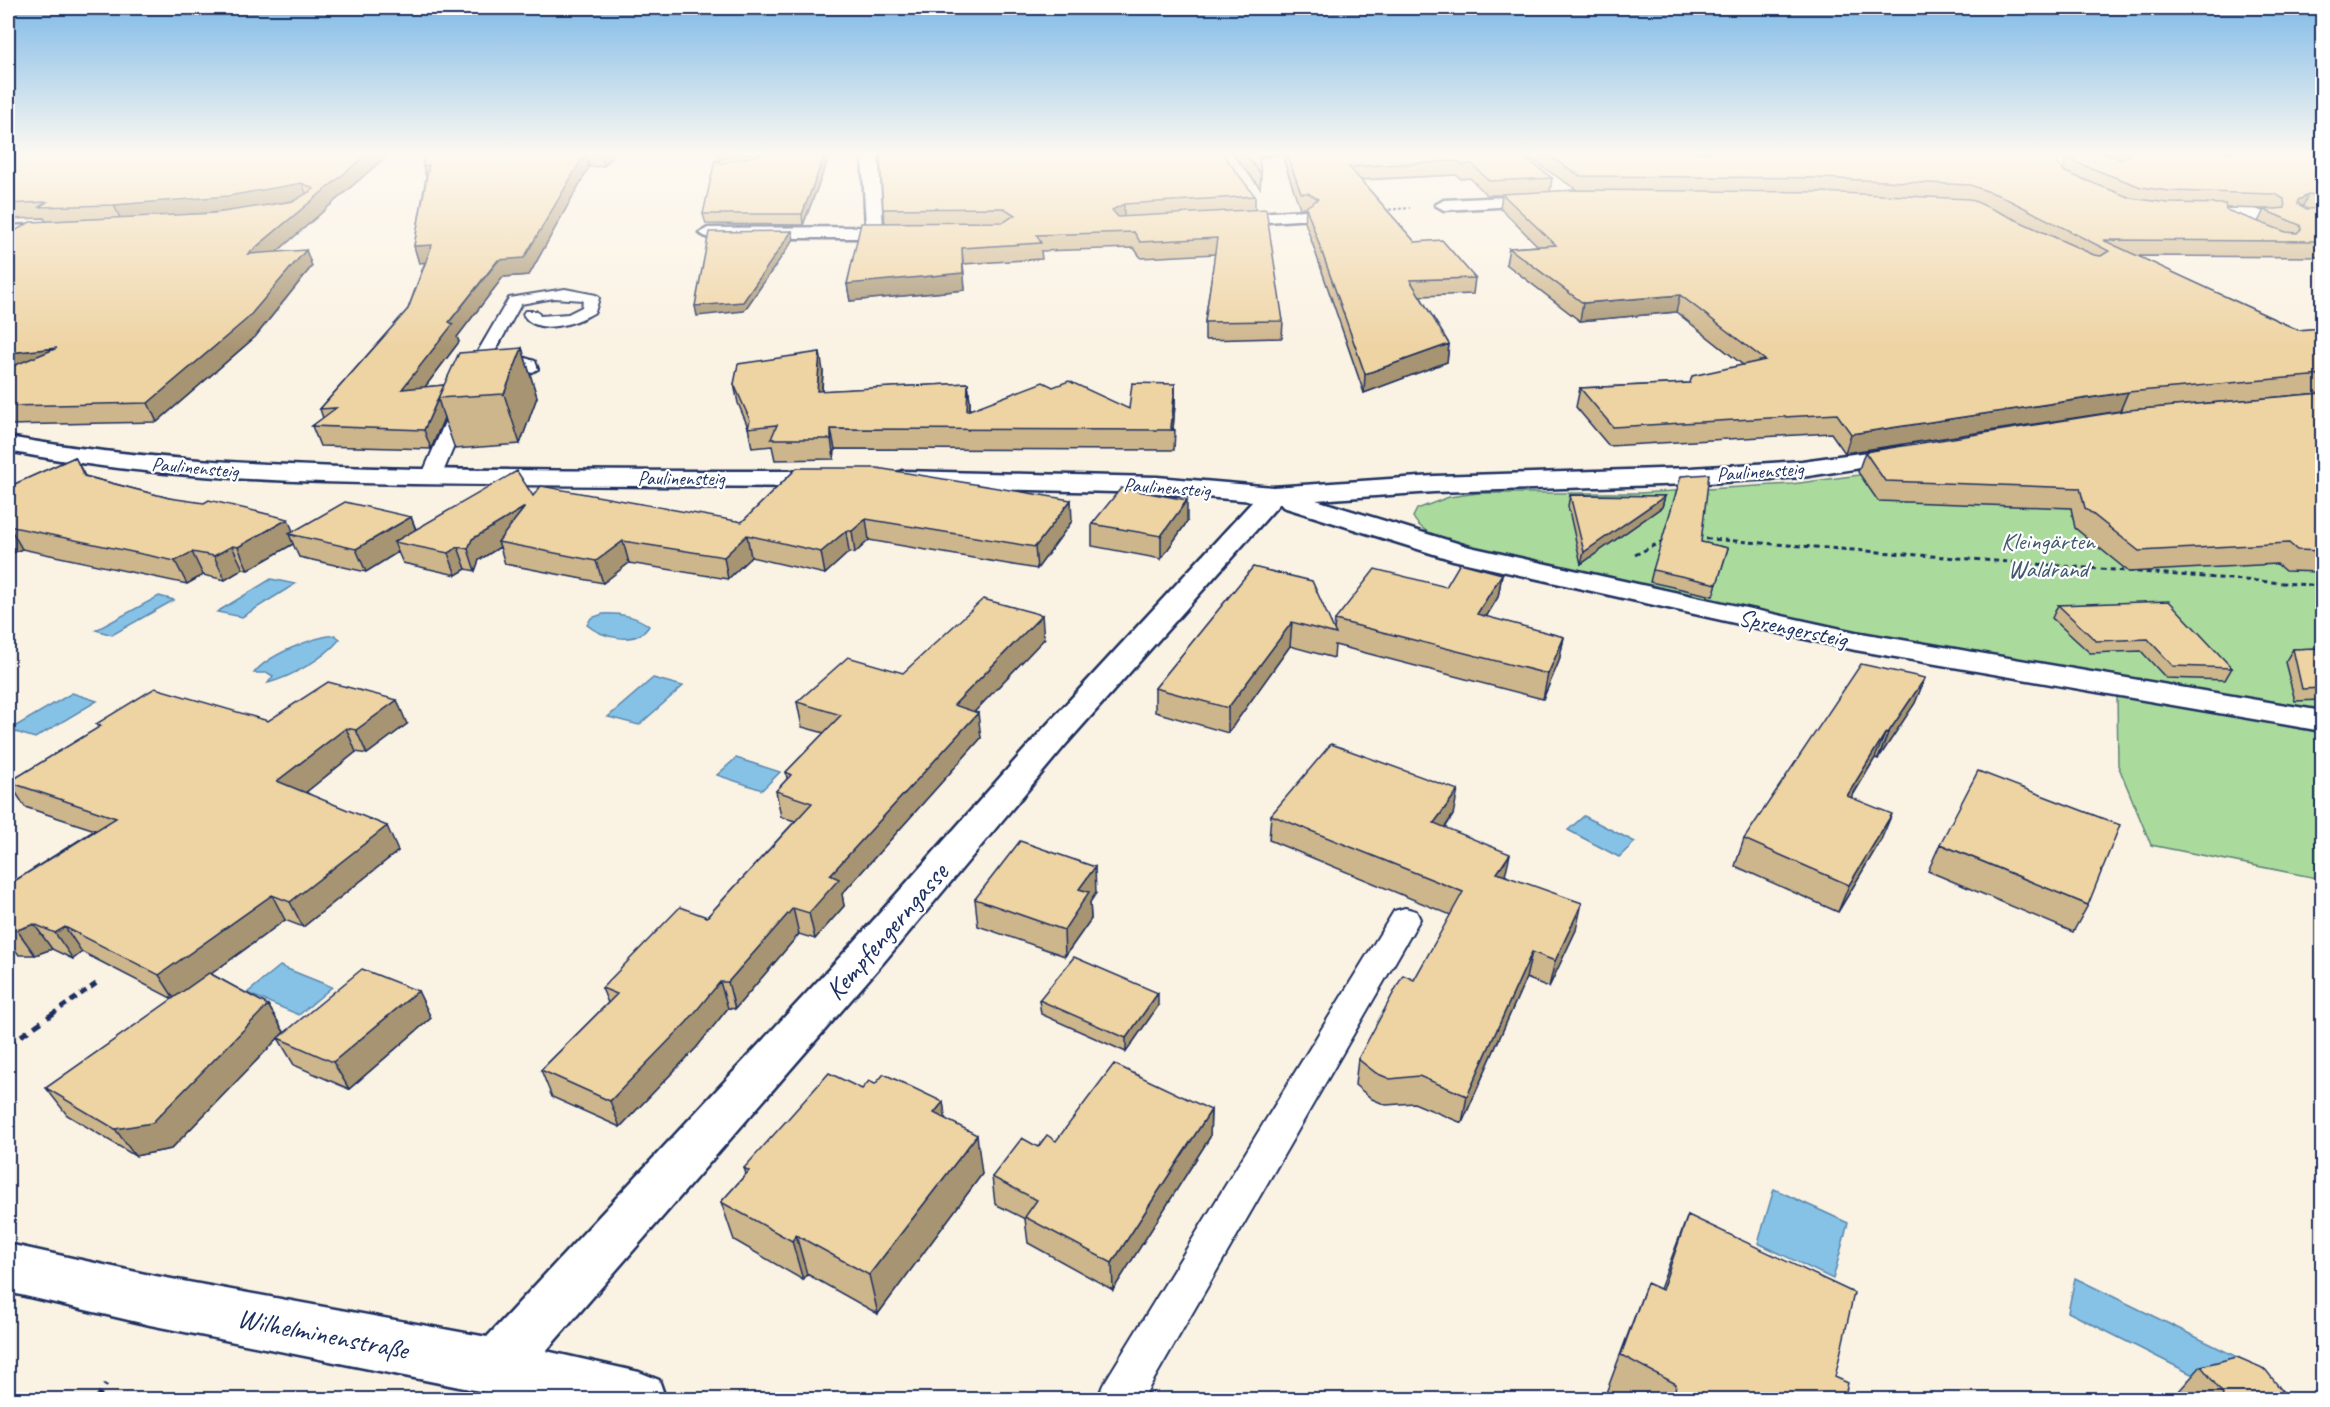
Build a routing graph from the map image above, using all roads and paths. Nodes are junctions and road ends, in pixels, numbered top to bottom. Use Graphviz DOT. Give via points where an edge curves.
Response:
graph roads {
  1 [pos="874,218"];
  2 [pos="1261,218"];
  3 [pos="2271,218"];
  4 [pos="1203,221"];
  5 [pos="75,229"];
  6 [pos="8,231"];
  7 [pos="922,232"];
  8 [pos="2254,232"];
  9 [pos="708,233"];
  10 [pos="875,233"];
  11 [pos="531,314"];
  12 [pos="479,365"];
  13 [pos="529,369"];
  14 [pos="8,444"];
  15 [pos="1923,452"];
  16 [pos="431,477"];
  17 [pos="1273,495"];
  18 [pos="1672,536"];
  19 [pos="1696,538"];
  20 [pos="1592,583"];
  21 [pos="2322,586"];
  22 [pos="2322,721"];
  23 [pos="1405,919"];
  24 [pos="100,981"];
  25 [pos="8,1045"];
  26 [pos="8,1268"];
  27 [pos="497,1366"];
  28 [pos="105,1384"];
  29 [pos="96,1400"];
  30 [pos="639,1400"];
  31 [pos="1118,1400"];
  1 -- 10 [label="street"];
  2 -- 4 [label="street"];
  3 -- 8 [label="lane" via="2225,220"];
  5 -- 6 [label="street"];
  7 -- 10 [label="street"];
  9 -- 10 [label="street"];
  11 -- 12 [label="lane" via="535,321 572,319 588,309 591,298 572,294 515,301"];
  12 -- 13 [label="lane" via="522,362"];
  12 -- 16 [label="lane"];
  14 -- 16 [label="street, Paulinensteig" via="210,469"];
  15 -- 17 [label="street, Paulinensteig" via="1802,469 1434,484"];
  16 -- 17 [label="street, Paulinensteig" via="1157,485"];
  17 -- 20 [label="street, Sprengersteig" via="1463,554"];
  17 -- 27 [label="street, Kempfengerngasse" via="1054,736 870,952"];
  18 -- 20 [label="path" via="1610,567"];
  19 -- 21 [label="path"];
  20 -- 22 [label="street, Sprengersteig" via="1855,641"];
  23 -- 31 [label="lane"];
  24 -- 25 [label="path"];
  26 -- 27 [label="street, Wilhelminenstraße" via="150,1300"];
  27 -- 30 [label="street, Wilhelminenstraße"];
  28 -- 29 [label="path"];
}
